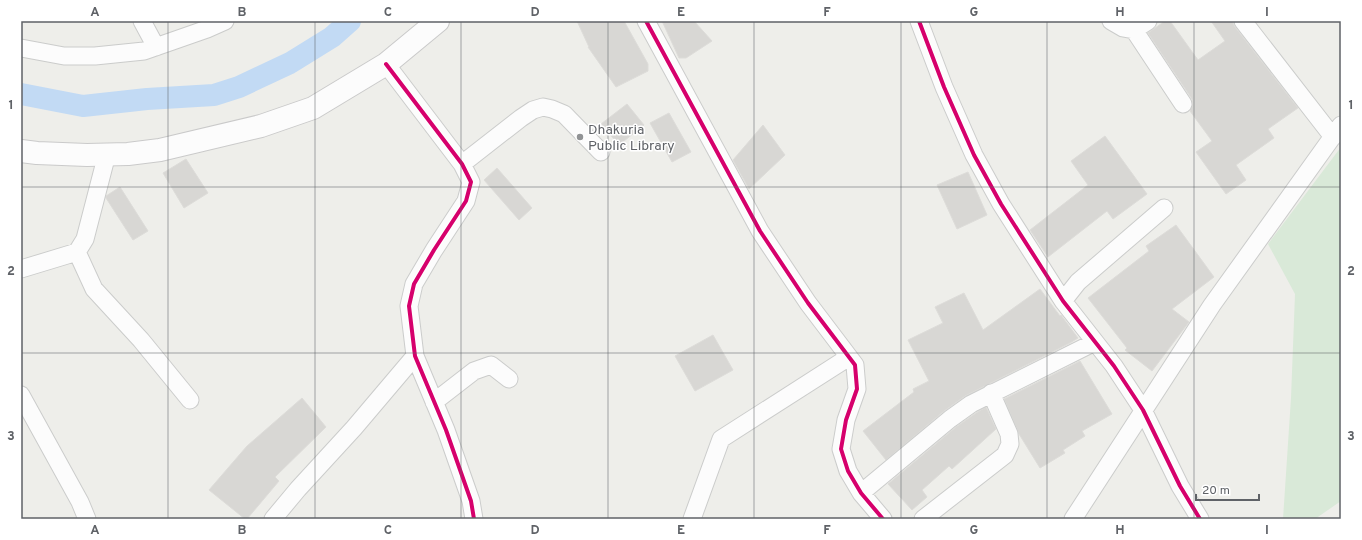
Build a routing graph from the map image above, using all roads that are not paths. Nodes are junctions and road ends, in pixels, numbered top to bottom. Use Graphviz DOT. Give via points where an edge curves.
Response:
graph roads {
  1 [pos="142,21"];
  2 [pos="225,21"];
  3 [pos="438,21"];
  4 [pos="646,21"];
  5 [pos="919,21"];
  6 [pos="1111,21"];
  7 [pos="1243,21"];
  8 [pos="1141,26"];
  9 [pos="156,47"];
  10 [pos="21,48"];
  11 [pos="386,64"];
  12 [pos="1183,104"];
  13 [pos="1337,131"];
  14 [pos="21,151"];
  15 [pos="601,152"];
  16 [pos="107,154"];
  17 [pos="462,164"];
  18 [pos="1164,208"];
  19 [pos="77,252"];
  20 [pos="21,269"];
  21 [pos="1064,301"];
  22 [pos="1095,342"];
  23 [pos="415,356"];
  24 [pos="849,357"];
  25 [pos="510,380"];
  26 [pos="991,393"];
  27 [pos="21,395"];
  28 [pos="190,400"];
  29 [pos="434,402"];
  30 [pos="1143,410"];
  31 [pos="861,493"];
  32 [pos="87,519"];
  33 [pos="273,519"];
  34 [pos="474,519"];
  35 [pos="692,519"];
  36 [pos="883,519"];
  37 [pos="923,519"];
  38 [pos="1073,519"];
  39 [pos="1200,519"];
  1 -- 9 [label="street"];
  2 -- 9 [label="street"];
  3 -- 11 [label="street"];
  4 -- 24 [label="street" via="760,231 808,303"];
  5 -- 21 [label="street" via="944,88 974,155 1001,204"];
  6 -- 8 [label="street" via="1123,28"];
  7 -- 13 [label="street"];
  8 -- 12 [label="street"];
  9 -- 10 [label="street" via="144,51 95,56 64,56"];
  11 -- 16 [label="street" via="313,108 261,126 160,150"];
  11 -- 17 [label="street"];
  13 -- 30 [label="street" via="1212,305"];
  14 -- 16 [label="street" via="44,154"];
  15 -- 17 [label="street" via="564,114 543,107 521,118"];
  16 -- 19 [label="street" via="85,239"];
  17 -- 23 [label="street" via="471,182 466,201 414,284 409,306"];
  18 -- 21 [label="street" via="1078,282"];
  19 -- 20 [label="street"];
  19 -- 28 [label="street" via="94,289 141,340"];
  21 -- 22 [label="street"];
  22 -- 26 [label="street"];
  22 -- 30 [label="street"];
  23 -- 29 [label="street"];
  23 -- 33 [label="street"];
  24 -- 31 [label="street" via="855,365 857,388 846,420 841,449 848,471"];
  24 -- 35 [label="street" via="721,439"];
  25 -- 29 [label="street" via="491,365 474,371"];
  26 -- 31 [label="street" via="950,419"];
  26 -- 37 [label="street" via="1009,434 1010,444 1005,455"];
  27 -- 32 [label="street"];
  29 -- 34 [label="street" via="446,430"];
  30 -- 38 [label="street"];
  30 -- 39 [label="street" via="1180,486"];
  31 -- 36 [label="street"];
}
